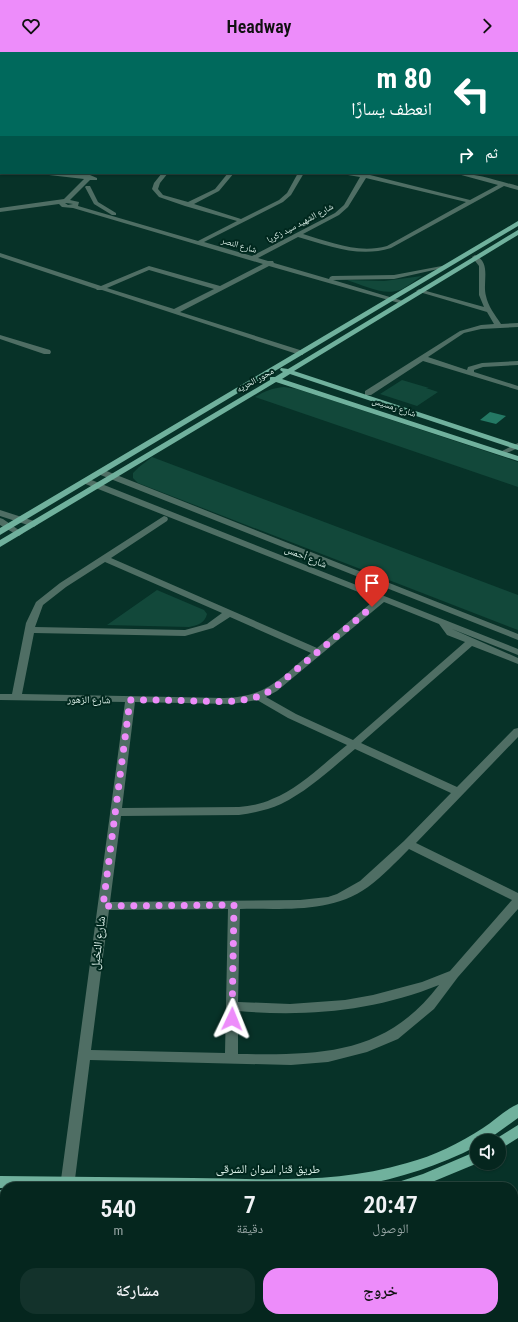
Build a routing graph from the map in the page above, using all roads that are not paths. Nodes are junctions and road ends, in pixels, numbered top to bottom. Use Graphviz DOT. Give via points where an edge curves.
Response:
graph roads {
  1 [pos="72,174"];
  2 [pos="164,174"];
  3 [pos="230,174"];
  4 [pos="295,174"];
  5 [pos="300,174"];
  6 [pos="347,174"];
  7 [pos="461,174"];
  8 [pos="471,174"];
  9 [pos="94,175"];
  10 [pos="364,176"];
  11 [pos="504,184"];
  12 [pos="518,186"];
  13 [pos="88,187"];
  14 [pos="437,194"];
  15 [pos="470,202"];
  16 [pos="64,203"];
  17 [pos="75,204"];
  18 [pos="187,205"];
  19 [pos="0,210"];
  20 [pos="0,213"];
  21 [pos="451,213"];
  22 [pos="118,216"];
  23 [pos="238,219"];
  24 [pos="518,223"];
  25 [pos="518,232"];
  26 [pos="298,235"];
  27 [pos="198,241"];
  28 [pos="0,255"];
  29 [pos="254,257"];
  30 [pos="475,258"];
  31 [pos="0,260"];
  32 [pos="271,262"];
  33 [pos="445,266"];
  34 [pos="330,279"];
  35 [pos="220,288"];
  36 [pos="100,289"];
  37 [pos="419,291"];
  38 [pos="398,299"];
  39 [pos="489,311"];
  40 [pos="174,312"];
  41 [pos="518,325"];
  42 [pos="499,326"];
  43 [pos="0,337"];
  44 [pos="312,346"];
  45 [pos="323,350"];
  46 [pos="47,352"];
  47 [pos="300,353"];
  48 [pos="422,358"];
  49 [pos="518,363"];
  50 [pos="276,367"];
  51 [pos="290,372"];
  52 [pos="470,373"];
  53 [pos="263,375"];
  54 [pos="276,380"];
  55 [pos="518,388"];
  56 [pos="368,393"];
  57 [pos="517,447"];
  58 [pos="502,453"];
  59 [pos="518,459"];
  60 [pos="101,472"];
  61 [pos="113,476"];
  62 [pos="86,481"];
  63 [pos="98,485"];
  64 [pos="146,504"];
  65 [pos="0,513"];
  66 [pos="164,519"];
  67 [pos="20,520"];
  68 [pos="0,522"];
  69 [pos="34,524"];
  70 [pos="10,527"];
  71 [pos="0,532"];
  72 [pos="19,533"];
  73 [pos="0,544"];
  74 [pos="104,558"];
  75 [pos="326,576"];
  76 [pos="382,584"];
  77 [pos="370,593"];
  78 [pos="406,593"];
  79 [pos="383,598"];
  80 [pos="394,603"];
  81 [pos="229,613"];
  82 [pos="442,622"];
  83 [pos="30,630"];
  84 [pos="518,637"];
  85 [pos="471,642"];
  86 [pos="318,652"];
  87 [pos="518,652"];
  88 [pos="518,661"];
  89 [pos="0,697"];
  90 [pos="259,697"];
  91 [pos="16,698"];
  92 [pos="130,700"];
  93 [pos="518,731"];
  94 [pos="353,745"];
  95 [pos="459,792"];
  96 [pos="116,812"];
  97 [pos="408,844"];
  98 [pos="518,900"];
  99 [pos="234,905"];
  100 [pos="103,906"];
  101 [pos="454,974"];
  102 [pos="232,1006"];
  103 [pos="84,1055"];
  104 [pos="231,1058"];
  105 [pos="518,1110"];
  106 [pos="518,1131"];
  107 [pos="506,1139"];
  108 [pos="470,1160"];
  109 [pos="67,1182"];
  110 [pos="338,1182"];
  111 [pos="416,1182"];
  1 -- 9 [label="street"];
  2 -- 18 [label="street" via="156,183 157,193"];
  3 -- 18 [label="street" via="217,190"];
  4 -- 23 [label="street" via="278,198"];
  5 -- 27 [label="street" via="289,194 281,201"];
  6 -- 10 [label="street"];
  7 -- 11 [label="street"];
  8 -- 12 [label="street"];
  9 -- 13 [label="street"];
  9 -- 16 [label="street"];
  10 -- 14 [label="street"];
  10 -- 26 [label="street, شارع الشهيد سيد زكريا" via="340,212"];
  11 -- 12 [label="street"];
  11 -- 15 [label="street"];
  13 -- 17 [label="street"];
  13 -- 22 [label="street" via="96,203"];
  14 -- 15 [label="street"];
  14 -- 21 [label="street" via="445,201"];
  15 -- 21 [label="street"];
  16 -- 17 [label="street"];
  16 -- 19 [label="street"];
  16 -- 20 [label="street"];
  17 -- 22 [label="street, شارع النصر"];
  17 -- 27 [label="street, شارع النصر"];
  18 -- 23 [label="street"];
  21 -- 26 [label="street" via="380,250 358,251"];
  22 -- 27 [label="street, شارع النصر"];
  23 -- 27 [label="street"];
  24 -- 33 [label="main road, محور الحريه"];
  25 -- 30 [label="main road, محور الحريه"];
  26 -- 29 [label="street, شارع الشهيد سيد زكريا"];
  27 -- 29 [label="street, شارع النصر"];
  28 -- 36 [label="street"];
  29 -- 32 [label="street, شارع النصر"];
  30 -- 37 [label="main road, محور الحريه"];
  30 -- 39 [label="street" via="482,266 482,295"];
  31 -- 36 [label="street"];
  32 -- 34 [label="street, شارع النصر"];
  32 -- 35 [label="street"];
  33 -- 34 [label="street" via="394,277"];
  33 -- 38 [label="main road, محور الحريه"];
  34 -- 38 [label="street, شارع النصر"];
  35 -- 36 [label="street" via="149,268"];
  35 -- 40 [label="street"];
  36 -- 40 [label="street"];
  37 -- 38 [label="main road, محور الحريه"];
  37 -- 39 [label="street"];
  38 -- 44 [label="main road, محور الحريه"];
  38 -- 45 [label="main road, محور الحريه"];
  39 -- 42 [label="street"];
  40 -- 47 [label="street"];
  41 -- 42 [label="street"];
  42 -- 48 [label="street" via="474,328 462,332"];
  43 -- 46 [label="street"];
  44 -- 45 [label="main road"];
  44 -- 47 [label="main road, محور الحريه"];
  45 -- 51 [label="main road, محور الحريه"];
  47 -- 50 [label="main road, محور الحريه"];
  48 -- 52 [label="street"];
  48 -- 56 [label="street"];
  49 -- 52 [label="street" via="479,366"];
  50 -- 51 [label="main road, شارع رمسيس"];
  50 -- 53 [label="main road, محور الحريه"];
  51 -- 54 [label="main road, محور الحريه"];
  51 -- 57 [label="main road, شارع رمسيس"];
  52 -- 55 [label="street"];
  53 -- 54 [label="main road, شارع رمسيس"];
  53 -- 60 [label="main road, محور الحريه"];
  54 -- 58 [label="main road, شارع رمسيس"];
  54 -- 61 [label="main road, محور الحريه"];
  57 -- 58 [label="street"];
  58 -- 59 [label="main road, شارع رمسيس"];
  60 -- 61 [label="street, شارع أحمس"];
  60 -- 62 [label="main road, محور الحريه"];
  61 -- 63 [label="main road, محور الحريه"];
  61 -- 76 [label="street, شارع أحمس"];
  62 -- 63 [label="street, شارع أحمس"];
  62 -- 67 [label="main road, محور الحريه"];
  63 -- 64 [label="street, شارع أحمس"];
  63 -- 69 [label="main road, محور الحريه"];
  64 -- 66 [label="street" via="150,512"];
  64 -- 75 [label="street, شارع أحمس"];
  65 -- 67 [label="street"];
  66 -- 74 [label="street"];
  66 -- 75 [label="street" via="301,574"];
  67 -- 69 [label="street"];
  67 -- 70 [label="main road, محور الحريه"];
  68 -- 70 [label="street"];
  69 -- 72 [label="main road, محور الحريه"];
  70 -- 71 [label="main road, محور الحريه"];
  70 -- 72 [label="street"];
  72 -- 73 [label="main road, محور الحريه"];
  74 -- 81 [label="street"];
  74 -- 83 [label="street" via="45,598 35,610"];
  75 -- 77 [label="street, شارع أحمس"];
  76 -- 77 [label="street"];
  76 -- 78 [label="street, شارع أحمس"];
  77 -- 79 [label="street, شارع أحمس"];
  78 -- 80 [label="street"];
  78 -- 84 [label="street, شارع أحمس"];
  79 -- 80 [label="street, شارع أحمس"];
  79 -- 86 [label="street, شارع الزهور"];
  80 -- 82 [label="street, شارع أحمس"];
  81 -- 83 [label="street" via="210,626 185,632"];
  81 -- 86 [label="street"];
  82 -- 85 [label="street" via="450,633"];
  82 -- 87 [label="street, شارع أحمس"];
  83 -- 91 [label="street"];
  85 -- 88 [label="street"];
  85 -- 94 [label="street"];
  86 -- 90 [label="street, شارع الزهور" via="273,689"];
  89 -- 91 [label="street, شارع الزهور"];
  90 -- 92 [label="street, شارع الزهور" via="224,701"];
  90 -- 94 [label="street"];
  91 -- 92 [label="street, شارع الزهور"];
  92 -- 96 [label="street, شارع النخيل"];
  93 -- 95 [label="street"];
  94 -- 95 [label="street"];
  94 -- 96 [label="street" via="296,791 265,806 239,811"];
  95 -- 97 [label="street"];
  96 -- 100 [label="street, شارع النخيل"];
  97 -- 98 [label="street"];
  97 -- 99 [label="street" via="364,884 342,897 315,904"];
  98 -- 101 [label="street"];
  99 -- 100 [label="street"];
  99 -- 102 [label="street"];
  100 -- 103 [label="street, شارع النخيل"];
  101 -- 102 [label="street" via="404,993 336,1007 284,1010"];
  101 -- 104 [label="street" via="419,1016 393,1034 362,1048 310,1059"];
  102 -- 104 [label="street"];
  103 -- 104 [label="street"];
  103 -- 109 [label="street, شارع النخيل"];
  105 -- 110 [label="main road, طريق قنا, اسوان الشرقى" via="491,1131 444,1156 411,1168 361,1180"];
  106 -- 107 [label="main road"];
  108 -- 111 [label="main road"];
}
